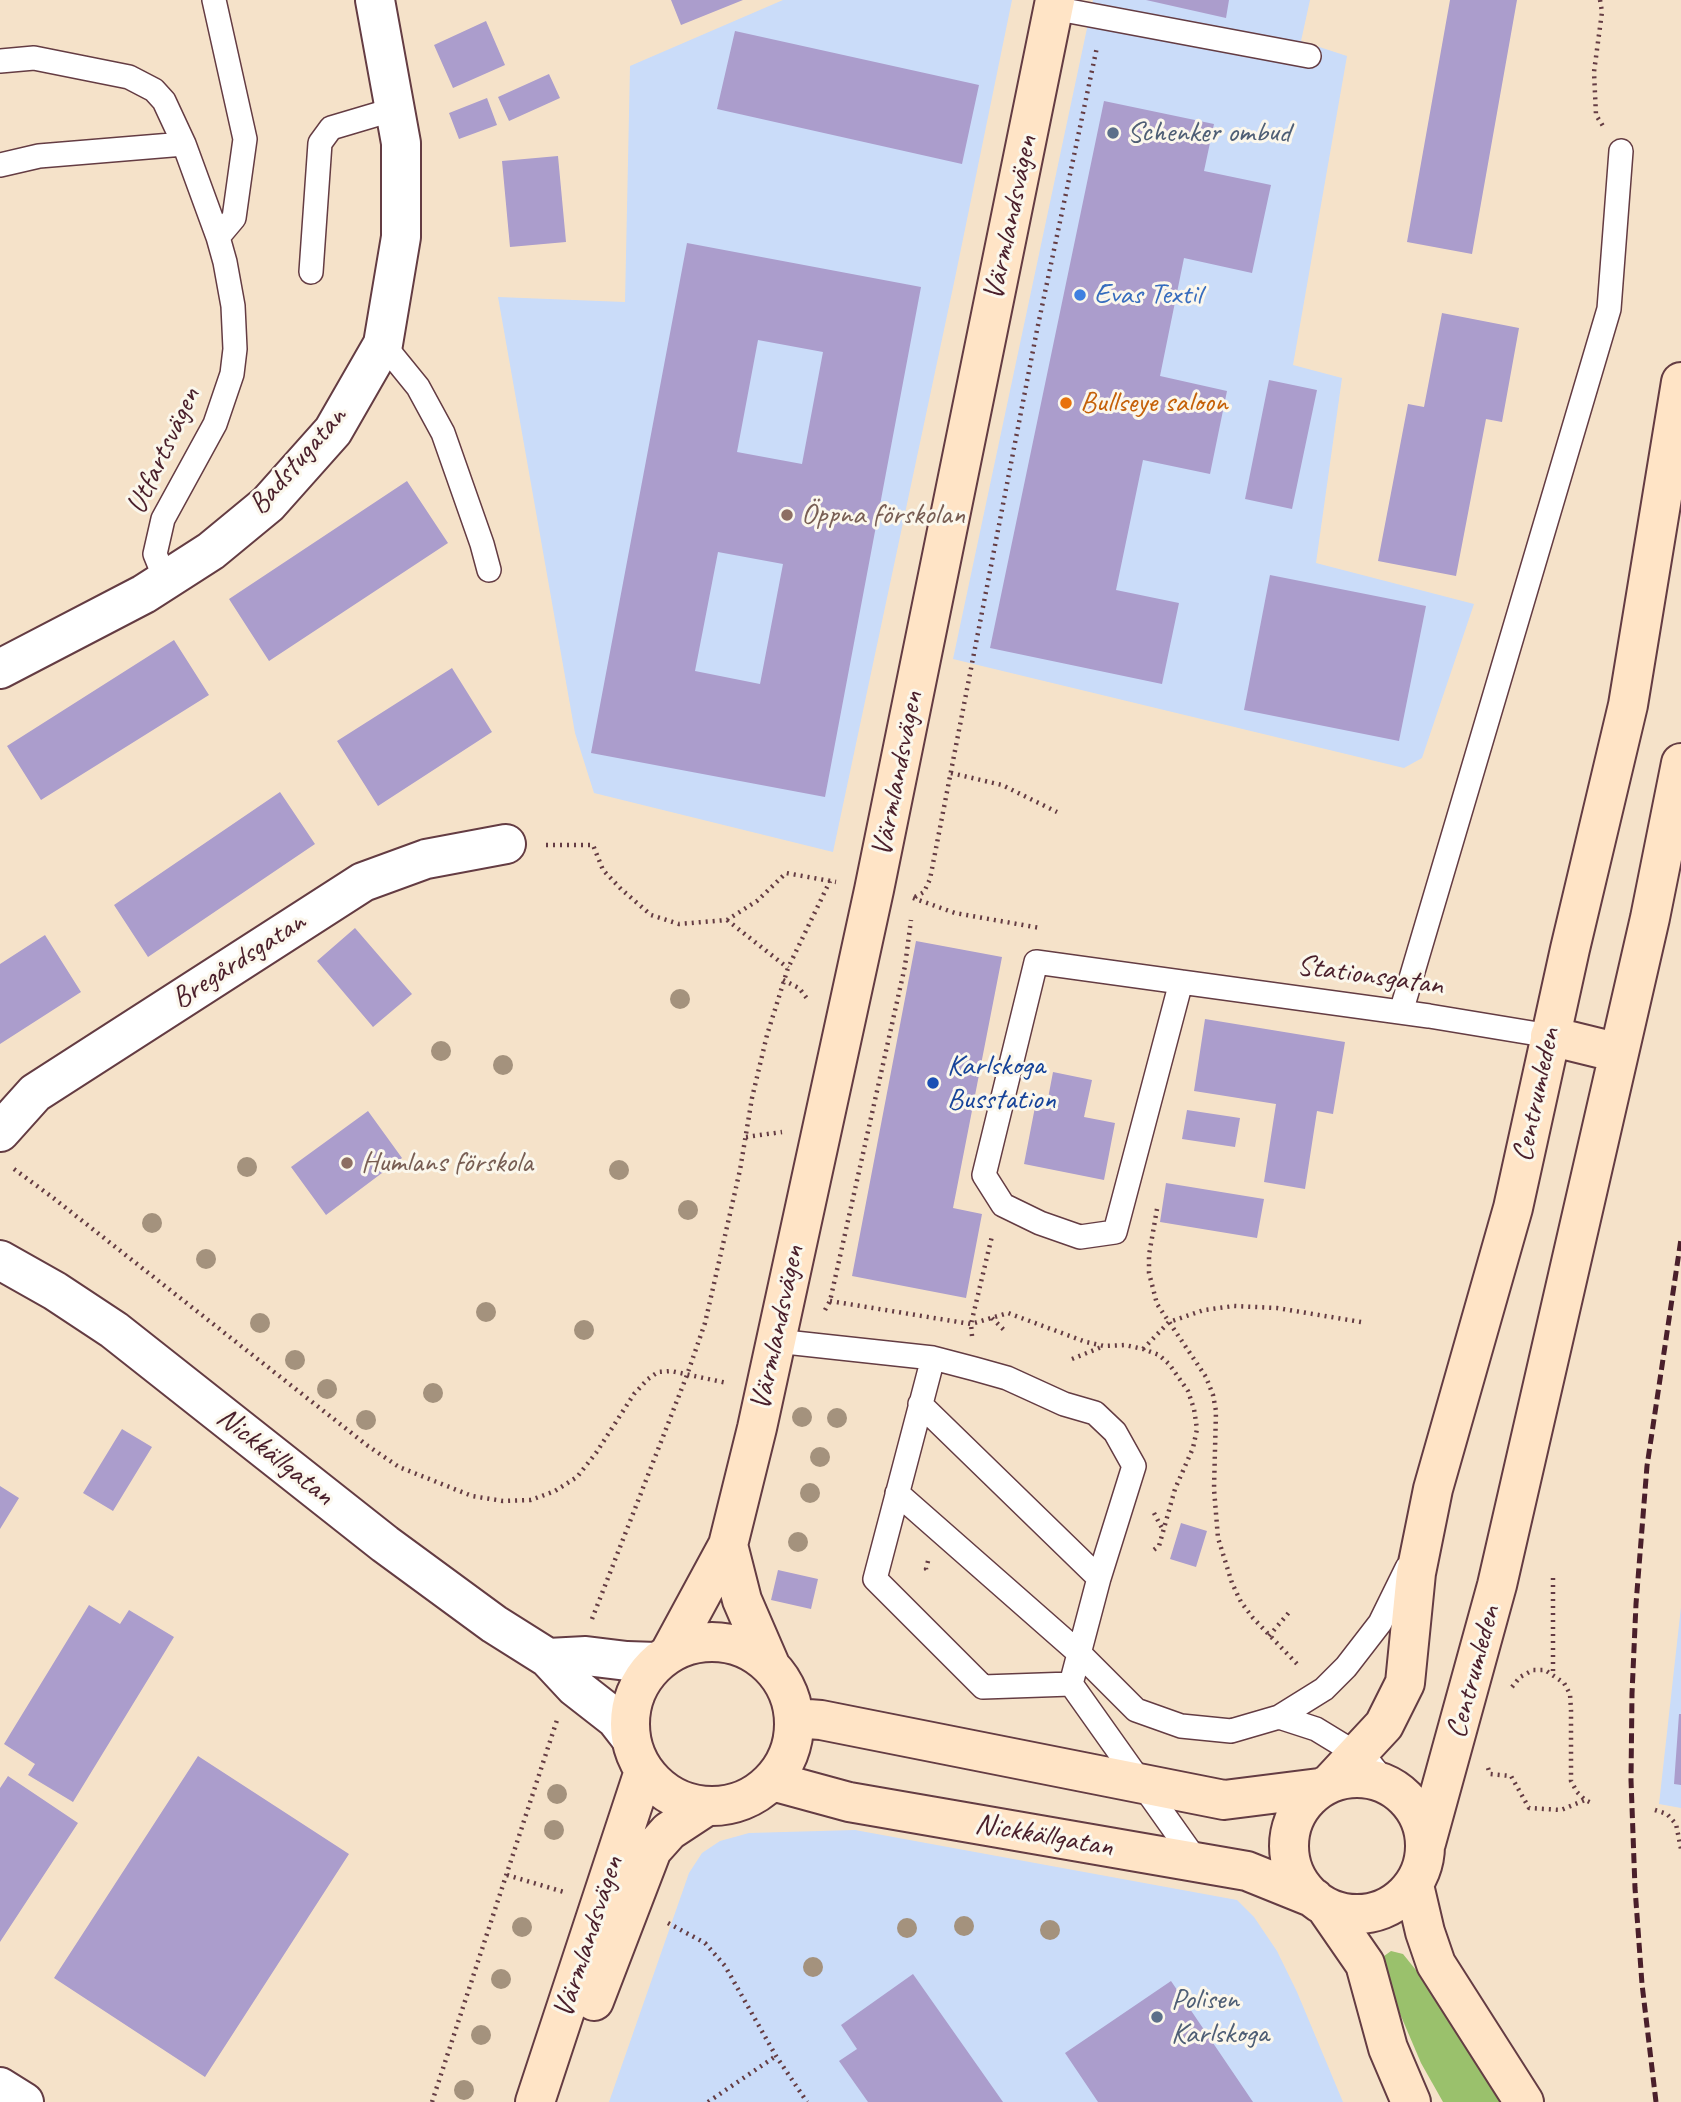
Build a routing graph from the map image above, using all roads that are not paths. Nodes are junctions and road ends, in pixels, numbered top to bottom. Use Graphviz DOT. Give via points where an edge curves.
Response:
graph roads {
  1 [pos="214,0"];
  2 [pos="375,0"];
  3 [pos="1054,4"];
  4 [pos="1309,56"];
  5 [pos="0,61"];
  6 [pos="395,109"];
  7 [pos="184,144"];
  8 [pos="1621,151"];
  9 [pos="0,165"];
  10 [pos="218,237"];
  11 [pos="311,272"];
  12 [pos="383,344"];
  13 [pos="1681,382"];
  14 [pos="489,570"];
  15 [pos="166,581"];
  16 [pos="0,669"];
  17 [pos="1681,762"];
  18 [pos="506,845"];
  19 [pos="1181,982"];
  20 [pos="1401,1012"];
  21 [pos="1550,1036"];
  22 [pos="1619,1053"];
  23 [pos="5,1149"];
  24 [pos="0,1260"];
  25 [pos="775,1341"];
  26 [pos="933,1358"];
  27 [pos="920,1404"];
  28 [pos="897,1493"];
  29 [pos="1423,1536"];
  30 [pos="728,1545"];
  31 [pos="1099,1578"];
  32 [pos="1079,1653"];
  33 [pos="664,1657"];
  34 [pos="548,1658"];
  35 [pos="771,1667"];
  36 [pos="1071,1684"];
  37 [pos="1279,1717"];
  38 [pos="795,1718"];
  39 [pos="630,1737"];
  40 [pos="1357,1754"];
  41 [pos="643,1771"];
  42 [pos="772,1781"];
  43 [pos="1385,1782"];
  44 [pos="1141,1784"];
  45 [pos="1325,1785"];
  46 [pos="707,1806"];
  47 [pos="1426,1843"];
  48 [pos="1198,1863"];
  49 [pos="1414,1885"];
  50 [pos="1320,1903"];
  51 [pos="0,2087"];
  52 [pos="23,2102"];
  53 [pos="535,2102"];
  54 [pos="543,2102"];
  55 [pos="1411,2102"];
  56 [pos="1524,2102"];
  1 -- 10 [label="lane" via="245,139 234,218"];
  2 -- 6 [label="street, Badstugatan"];
  3 -- 4 [label="lane" via="1104,18"];
  3 -- 25 [label="street, Värmlandsvägen" via="874,890"];
  5 -- 7 [label="lane, Utfartsvägen" via="34,58 140,81 164,101"];
  6 -- 11 [label="lane" via="331,128 320,143"];
  6 -- 12 [label="street, Badstugatan" via="401,144 401,237"];
  7 -- 9 [label="lane" via="39,156"];
  7 -- 10 [label="lane, Utfartsvägen"];
  8 -- 20 [label="lane" via="1609,309"];
  10 -- 15 [label="lane, Utfartsvägen" via="233,306 232,374 215,424 163,519 155,554"];
  12 -- 14 [label="lane" via="418,387 443,433"];
  12 -- 15 [label="street, Badstugatan" via="333,431 268,504"];
  13 -- 21 [label="street, Centrumleden" via="1628,705"];
  15 -- 16 [label="street, Badstugatan"];
  17 -- 22 [label="street, Centrumleden"];
  18 -- 23 [label="street, Bregårdsgatan" via="426,859 363,881 35,1093"];
  19 -- 19 [label="lane, Stationsgatan" via="1036,962 984,1175 1003,1205 1080,1237 1115,1231"];
  19 -- 20 [label="lane, Stationsgatan"];
  20 -- 21 [label="lane, Stationsgatan"];
  21 -- 22 [label="street"];
  21 -- 29 [label="street, Centrumleden" via="1513,1208"];
  22 -- 47 [label="street, Centrumleden" via="1497,1585"];
  24 -- 34 [label="street, Nickkällgatan" via="114,1331 385,1544"];
  25 -- 26 [label="lane"];
  25 -- 30 [label="street, Värmlandsvägen"];
  26 -- 27 [label="lane"];
  26 -- 31 [label="lane" via="1007,1378 1095,1413 1115,1432 1134,1466"];
  27 -- 28 [label="lane"];
  27 -- 31 [label="lane"];
  28 -- 32 [label="lane"];
  28 -- 36 [label="lane" via="875,1579 983,1687"];
  29 -- 37 [label="lane" via="1380,1623 1346,1667 1324,1689"];
  29 -- 40 [label="street, Centrumleden" via="1405,1683 1384,1725"];
  30 -- 33 [label="street, Värmlandsvägen"];
  30 -- 35 [label="street, Värmlandsvägen" via="742,1600"];
  31 -- 32 [label="lane"];
  32 -- 36 [label="lane"];
  32 -- 37 [label="lane" via="1136,1710 1181,1726 1231,1731"];
  33 -- 34 [label="street" via="627,1661"];
  33 -- 35 [label="street" via="697,1642 720,1641 748,1649"];
  33 -- 39 [label="street" via="648,1671 633,1697"];
  34 -- 39 [label="street, Nickkällgatan"];
  35 -- 38 [label="street" via="782,1678"];
  36 -- 44 [label="lane"];
  37 -- 40 [label="lane" via="1316,1729"];
  38 -- 42 [label="street" via="789,1753"];
  38 -- 44 [label="street"];
  39 -- 41 [label="street"];
  40 -- 43 [label="lane"];
  40 -- 45 [label="street, Centrumleden"];
  41 -- 46 [label="street" via="662,1790 690,1804"];
  41 -- 53 [label="street, Värmlandsvägen"];
  42 -- 46 [label="street" via="743,1800"];
  42 -- 48 [label="street, Nickkällgatan" via="849,1802"];
  43 -- 45 [label="street" via="1356,1776"];
  43 -- 47 [label="street" via="1410,1802"];
  44 -- 45 [label="street" via="1224,1800"];
  44 -- 48 [label="lane"];
  45 -- 50 [label="street" via="1301,1804 1288,1845 1297,1879"];
  46 -- 54 [label="street, Värmlandsvägen" via="669,1831 652,1850 573,2058"];
  47 -- 49 [label="street" via="1424,1865"];
  48 -- 50 [label="street, Nickkällgatan" via="1247,1871"];
  49 -- 50 [label="street" via="1382,1910 1356,1914"];
  49 -- 56 [label="street" via="1436,1964"];
  50 -- 55 [label="street" via="1364,1964 1388,2048"];
  51 -- 52 [label="street"];
}
